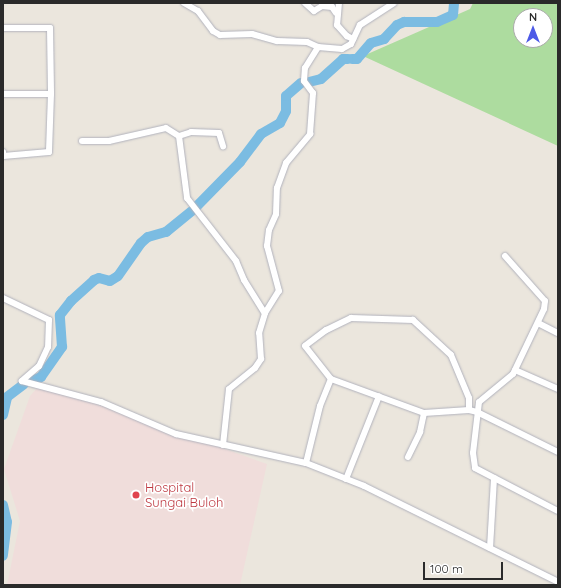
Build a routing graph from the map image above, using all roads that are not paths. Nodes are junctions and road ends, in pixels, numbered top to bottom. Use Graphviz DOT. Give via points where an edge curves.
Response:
graph roads {
  1 [pos="184,3"];
  2 [pos="305,3"];
  3 [pos="339,3"];
  4 [pos="394,3"];
  5 [pos="336,14"];
  6 [pos="3,28"];
  7 [pos="353,39"];
  8 [pos="318,47"];
  9 [pos="3,94"];
  10 [pos="51,94"];
  11 [pos="178,136"];
  12 [pos="82,140"];
  13 [pos="223,146"];
  14 [pos="3,152"];
  15 [pos="3,156"];
  16 [pos="505,256"];
  17 [pos="3,298"];
  18 [pos="265,313"];
  19 [pos="538,323"];
  20 [pos="558,333"];
  21 [pos="515,370"];
  22 [pos="331,379"];
  23 [pos="558,388"];
  24 [pos="379,396"];
  25 [pos="469,410"];
  26 [pos="477,412"];
  27 [pos="424,413"];
  28 [pos="223,445"];
  29 [pos="558,452"];
  30 [pos="408,457"];
  31 [pos="306,462"];
  32 [pos="494,478"];
  33 [pos="346,479"];
  34 [pos="558,511"];
  35 [pos="490,548"];
  36 [pos="558,582"];
  1 -- 8 [label="street" via="198,11 213,31 220,35 252,34 277,40 307,42"];
  2 -- 5 [label="street" via="314,11 322,6 332,7"];
  3 -- 5 [label="street"];
  4 -- 7 [label="street" via="360,25"];
  5 -- 7 [label="street" via="337,25 346,36"];
  6 -- 10 [label="street" via="50,28"];
  7 -- 8 [label="street" via="342,49"];
  8 -- 18 [label="street" via="305,68 304,81 313,94 310,134 286,163 277,188 276,214 269,230 267,246 279,291"];
  9 -- 10 [label="street"];
  10 -- 15 [label="street" via="49,152"];
  11 -- 12 [label="street" via="166,128 109,141"];
  11 -- 13 [label="street" via="191,132 219,133"];
  11 -- 18 [label="street" via="187,198 236,261 244,280"];
  14 -- 15 [label="street"];
  16 -- 19 [label="street" via="545,302"];
  17 -- 28 [label="street" via="49,320 48,347 39,366 22,381 101,402 176,434"];
  18 -- 28 [label="street" via="260,333 260,359 255,368 229,389"];
  19 -- 20 [label="street"];
  19 -- 21 [label="street"];
  21 -- 23 [label="street"];
  21 -- 26 [label="street" via="479,402"];
  22 -- 24 [label="street"];
  22 -- 25 [label="street" via="305,346 326,330 351,318 413,320 450,355 469,398"];
  22 -- 31 [label="street" via="320,406"];
  24 -- 27 [label="street"];
  24 -- 33 [label="street"];
  25 -- 26 [label="street"];
  25 -- 27 [label="street"];
  26 -- 29 [label="street"];
  26 -- 32 [label="street" via="472,453 475,468"];
  27 -- 30 [label="street" via="420,432"];
  28 -- 31 [label="street"];
  31 -- 33 [label="street"];
  32 -- 34 [label="street"];
  32 -- 35 [label="street"];
  33 -- 35 [label="street"];
  35 -- 36 [label="street"];
}
